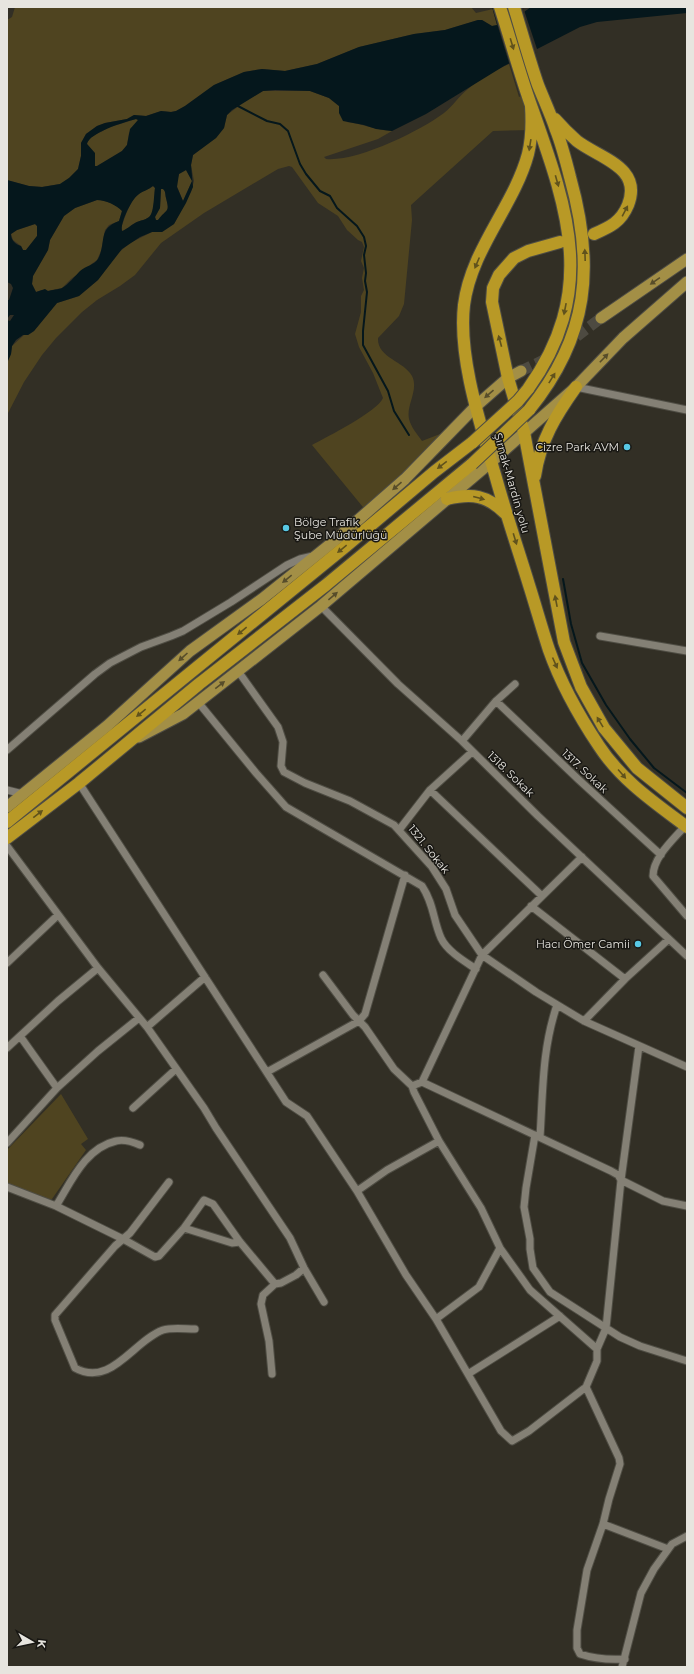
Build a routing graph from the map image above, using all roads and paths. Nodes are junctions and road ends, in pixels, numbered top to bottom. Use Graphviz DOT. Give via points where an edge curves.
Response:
graph roads {
  1 [pos="500,7"];
  2 [pos="514,7"];
  3 [pos="531,106"];
  4 [pos="549,111"];
  5 [pos="594,234"];
  6 [pos="560,242"];
  7 [pos="687,259"];
  8 [pos="687,282"];
  9 [pos="601,318"];
  10 [pos="520,371"];
  11 [pos="508,378"];
  12 [pos="576,387"];
  13 [pos="476,406"];
  14 [pos="687,410"];
  15 [pos="524,432"];
  16 [pos="491,462"];
  17 [pos="534,485"];
  18 [pos="447,499"];
  19 [pos="507,514"];
  20 [pos="317,555"];
  21 [pos="321,606"];
  22 [pos="600,636"];
  23 [pos="687,651"];
  24 [pos="238,671"];
  25 [pos="515,684"];
  26 [pos="496,701"];
  27 [pos="198,702"];
  28 [pos="462,741"];
  29 [pos="128,743"];
  30 [pos="7,750"];
  31 [pos="472,752"];
  32 [pos="79,783"];
  33 [pos="7,790"];
  34 [pos="430,790"];
  35 [pos="22,794"];
  36 [pos="7,807"];
  37 [pos="687,808"];
  38 [pos="7,822"];
  39 [pos="686,826"];
  40 [pos="400,830"];
  41 [pos="7,838"];
  42 [pos="7,846"];
  43 [pos="661,855"];
  44 [pos="582,857"];
  45 [pos="405,875"];
  46 [pos="542,896"];
  47 [pos="531,906"];
  48 [pos="58,915"];
  49 [pos="687,916"];
  50 [pos="669,938"];
  51 [pos="482,954"];
  52 [pos="687,956"];
  53 [pos="7,963"];
  54 [pos="98,968"];
  55 [pos="476,969"];
  56 [pos="323,975"];
  57 [pos="205,977"];
  58 [pos="625,979"];
  59 [pos="557,1005"];
  60 [pos="139,1018"];
  61 [pos="360,1021"];
  62 [pos="584,1021"];
  63 [pos="147,1027"];
  64 [pos="20,1036"];
  65 [pos="639,1046"];
  66 [pos="7,1048"];
  67 [pos="687,1067"];
  68 [pos="176,1069"];
  69 [pos="267,1072"];
  70 [pos="422,1082"];
  71 [pos="412,1086"];
  72 [pos="57,1088"];
  73 [pos="133,1108"];
  74 [pos="538,1136"];
  75 [pos="439,1141"];
  76 [pos="7,1143"];
  77 [pos="140,1145"];
  78 [pos="621,1180"];
  79 [pos="169,1182"];
  80 [pos="7,1187"];
  81 [pos="357,1191"];
  82 [pos="56,1206"];
  83 [pos="687,1206"];
  84 [pos="184,1228"];
  85 [pos="123,1239"];
  86 [pos="240,1242"];
  87 [pos="500,1248"];
  88 [pos="304,1268"];
  89 [pos="275,1284"];
  90 [pos="324,1302"];
  91 [pos="560,1316"];
  92 [pos="436,1319"];
  93 [pos="606,1328"];
  94 [pos="195,1329"];
  95 [pos="598,1349"];
  96 [pos="687,1361"];
  97 [pos="272,1374"];
  98 [pos="468,1374"];
  99 [pos="586,1387"];
  100 [pos="603,1524"];
  101 [pos="687,1536"];
  102 [pos="668,1549"];
  103 [pos="625,1659"];
  104 [pos="622,1667"];
  1 -- 3 [label="highway, one-way"];
  2 -- 4 [label="highway" via="538,86"];
  3 -- 13 [label="highway, Şırnak-Mardin yolu, one-way" via="532,127 528,153 516,186 480,254 464,304 466,349"];
  3 -- 38 [label="highway, one-way, bridge" via="552,163 563,204 569,237 570,268 566,305 558,334 528,389 473,442"];
  5 -- 4 [label="highway, one-way" via="612,226 623,216 631,190 628,177 618,165 577,141"];
  29 -- 4 [label="highway, one-way, bridge" via="326,585 472,464 529,410 548,385 566,352 577,321 585,252 580,214 566,159"];
  11 -- 6 [label="highway, Şırnak-Mardin yolu, one-way" via="492,306 496,282 503,268 520,254"];
  7 -- 9 [label="main road, one-way"];
  12 -- 8 [label="main road, one-way" via="623,338"];
  10 -- 11 [label="main road"];
  11 -- 13 [label="main road, one-way"];
  11 -- 15 [label="highway, Şırnak-Mardin yolu"];
  12 -- 14 [label="street"];
  12 -- 15 [label="main road"];
  12 -- 17 [label="highway" via="546,435 537,462"];
  13 -- 16 [label="highway, Şırnak-Mardin yolu"];
  13 -- 20 [label="main road, one-way" via="405,479"];
  15 -- 16 [label="main road"];
  15 -- 17 [label="highway, Şırnak-Mardin yolu"];
  16 -- 18 [label="main road"];
  16 -- 19 [label="highway, Şırnak-Mardin yolu"];
  37 -- 17 [label="highway, Şırnak-Mardin yolu, one-way" via="637,768 604,728 584,693 564,642"];
  18 -- 19 [label="highway, one-way" via="462,496 482,498 497,505"];
  21 -- 18 [label="main road, one-way"];
  19 -- 39 [label="highway, Şırnak-Mardin yolu, one-way" via="550,652 571,700 600,748 633,787"];
  20 -- 30 [label="street" via="287,565 183,630 110,663"];
  20 -- 35 [label="main road, one-way" via="190,651 107,726"];
  21 -- 24 [label="main road"];
  21 -- 28 [label="street, 1318. Sokak" via="398,684"];
  22 -- 23 [label="street"];
  27 -- 24 [label="main road, one-way"];
  24 -- 40 [label="street, 1321. Sokak" via="278,727 283,742 281,766 284,772 350,801 394,824"];
  25 -- 26 [label="street"];
  26 -- 28 [label="street"];
  26 -- 43 [label="street, 1317. Sokak"];
  27 -- 29 [label="main road" via="183,714"];
  27 -- 45 [label="street" via="286,807"];
  28 -- 31 [label="street, 1318. Sokak"];
  29 -- 32 [label="highway"];
  31 -- 34 [label="street"];
  31 -- 44 [label="street, 1318. Sokak"];
  41 -- 32 [label="highway, one-way"];
  32 -- 57 [label="street"];
  33 -- 35 [label="street"];
  34 -- 40 [label="street"];
  34 -- 46 [label="street"];
  35 -- 36 [label="main road"];
  39 -- 43 [label="street"];
  40 -- 51 [label="street, 1321. Sokak" via="432,867 446,889 455,915"];
  42 -- 48 [label="street"];
  43 -- 49 [label="street" via="653,869 654,876"];
  44 -- 46 [label="street"];
  44 -- 50 [label="street, 1318. Sokak"];
  45 -- 55 [label="street" via="422,886 426,892 432,904 441,939 460,959"];
  45 -- 61 [label="street" via="365,1014"];
  46 -- 47 [label="street"];
  47 -- 51 [label="street"];
  47 -- 58 [label="street"];
  48 -- 53 [label="street"];
  48 -- 54 [label="street"];
  50 -- 52 [label="street, 1318. Sokak"];
  50 -- 58 [label="street"];
  51 -- 55 [label="street"];
  51 -- 59 [label="street, 1321. Sokak"];
  54 -- 60 [label="street"];
  54 -- 64 [label="street"];
  55 -- 70 [label="street"];
  56 -- 61 [label="street"];
  57 -- 63 [label="street"];
  57 -- 69 [label="street"];
  58 -- 62 [label="street"];
  59 -- 62 [label="street, 1321. Sokak"];
  59 -- 74 [label="street" via="545,1052"];
  60 -- 63 [label="street"];
  60 -- 72 [label="street"];
  61 -- 69 [label="street"];
  61 -- 71 [label="street" via="394,1069"];
  62 -- 65 [label="street, 1321. Sokak"];
  63 -- 68 [label="street"];
  64 -- 66 [label="street"];
  64 -- 72 [label="street"];
  65 -- 67 [label="street, 1321. Sokak"];
  65 -- 78 [label="street"];
  68 -- 73 [label="street"];
  68 -- 88 [label="street" via="290,1238"];
  69 -- 81 [label="street" via="286,1102 307,1116"];
  70 -- 71 [label="street"];
  70 -- 74 [label="street"];
  71 -- 75 [label="street"];
  72 -- 76 [label="street"];
  74 -- 78 [label="street" via="611,1171"];
  74 -- 93 [label="street" via="524,1207 533,1268 550,1292"];
  75 -- 81 [label="street"];
  75 -- 87 [label="street" via="481,1208"];
  77 -- 82 [label="street" via="116,1140 99,1148 84,1160"];
  78 -- 83 [label="street" via="663,1201"];
  78 -- 93 [label="street"];
  79 -- 85 [label="street" via="130,1234"];
  80 -- 82 [label="street"];
  81 -- 92 [label="street" via="406,1275"];
  82 -- 85 [label="street"];
  84 -- 85 [label="street" via="159,1256 155,1257"];
  84 -- 86 [label="street"];
  84 -- 86 [label="street" via="204,1200 214,1204"];
  85 -- 94 [label="street" via="55,1315 75,1368 88,1373 100,1373 120,1362 152,1336 165,1330"];
  86 -- 89 [label="street"];
  87 -- 91 [label="street" via="530,1290"];
  87 -- 92 [label="street" via="479,1287"];
  88 -- 89 [label="street" via="281,1283"];
  88 -- 90 [label="street"];
  89 -- 97 [label="street" via="263,1295 262,1304"];
  91 -- 95 [label="street"];
  91 -- 98 [label="street"];
  92 -- 98 [label="street"];
  93 -- 95 [label="street"];
  93 -- 96 [label="street" via="640,1346"];
  95 -- 99 [label="street"];
  98 -- 99 [label="street" via="501,1431 512,1441"];
  99 -- 100 [label="street" via="620,1464"];
  100 -- 102 [label="street"];
  100 -- 103 [label="street" via="587,1570 576,1648 580,1654 590,1657 607,1660"];
  101 -- 102 [label="street"];
  102 -- 103 [label="street" via="641,1593"];
  103 -- 104 [label="street"];
}
